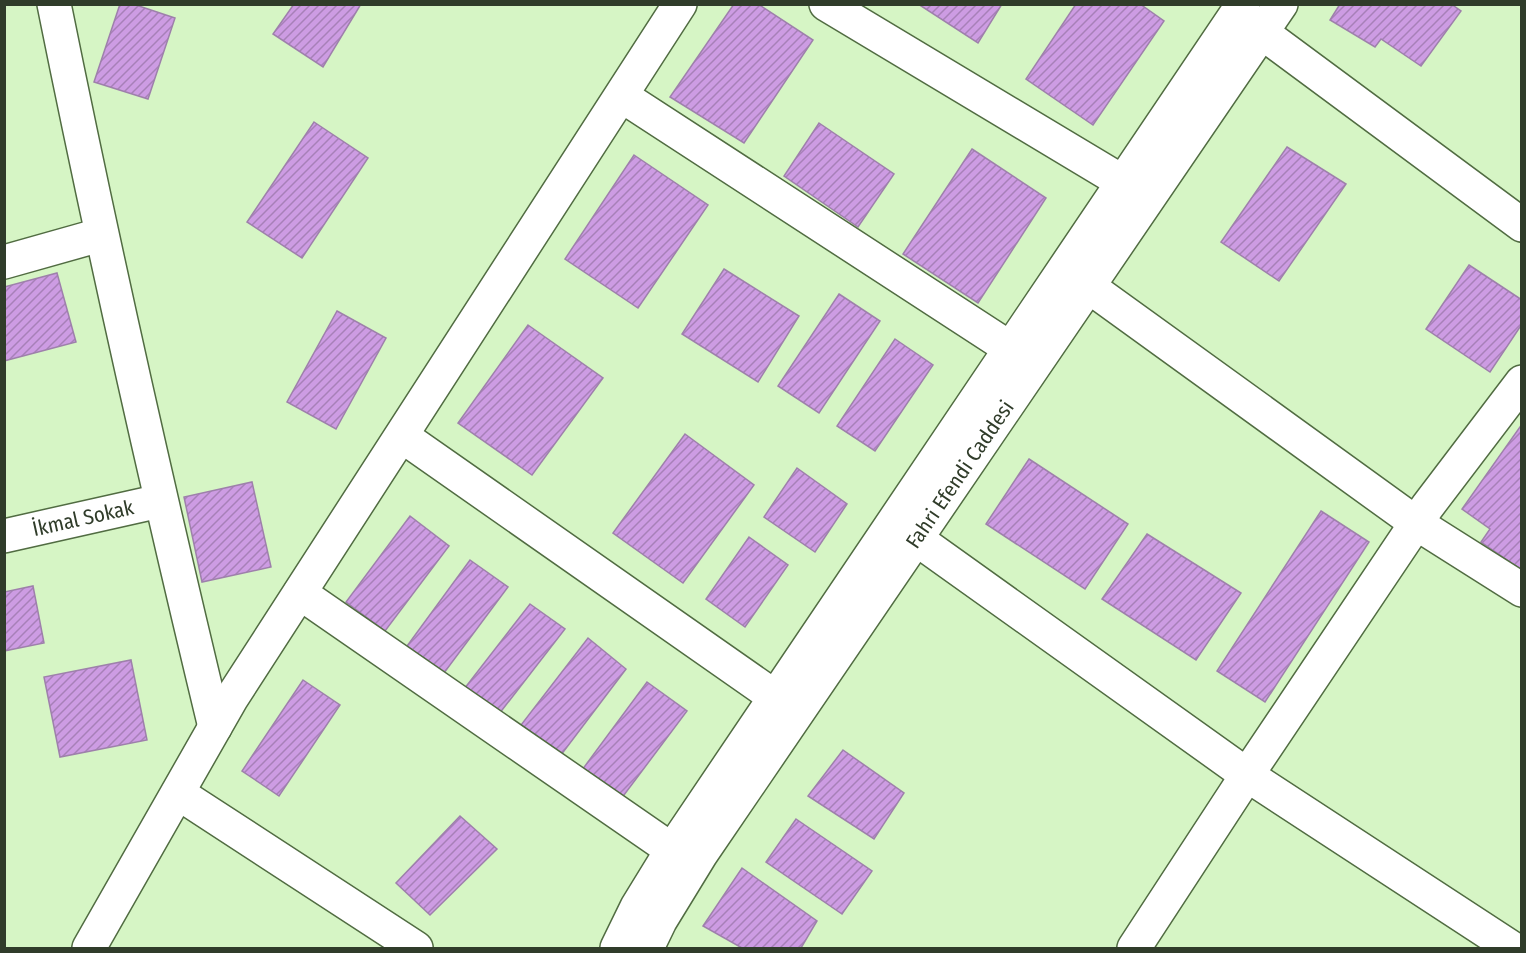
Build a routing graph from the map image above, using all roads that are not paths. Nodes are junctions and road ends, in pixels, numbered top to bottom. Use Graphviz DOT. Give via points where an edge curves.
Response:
graph roads {
  1 [pos="54,4"];
  2 [pos="680,4"];
  3 [pos="826,4"];
  4 [pos="1281,4"];
  5 [pos="1240,14"];
  6 [pos="622,96"];
  7 [pos="1136,190"];
  8 [pos="1521,225"];
  9 [pos="100,235"];
  10 [pos="4,262"];
  11 [pos="1088,286"];
  12 [pos="1023,357"];
  13 [pos="1521,382"];
  14 [pos="402,436"];
  15 [pos="160,501"];
  16 [pos="1416,524"];
  17 [pos="905,530"];
  18 [pos="4,536"];
  19 [pos="1521,590"];
  20 [pos="300,593"];
  21 [pos="775,697"];
  22 [pos="215,728"];
  23 [pos="1247,775"];
  24 [pos="178,793"];
  25 [pos="672,850"];
  26 [pos="89,948"];
  27 [pos="416,948"];
  28 [pos="617,948"];
  29 [pos="647,948"];
  30 [pos="1134,948"];
  31 [pos="1512,948"];
  1 -- 9 [label="street"];
  2 -- 6 [label="street"];
  3 -- 7 [label="street"];
  4 -- 5 [label="street, Fahri Efendi Caddesi"];
  5 -- 7 [label="street, Fahri Efendi Caddesi"];
  5 -- 8 [label="street"];
  6 -- 12 [label="street"];
  6 -- 14 [label="street"];
  7 -- 11 [label="street, Fahri Efendi Caddesi"];
  7 -- 12 [label="street, Fahri Efendi Caddesi"];
  9 -- 10 [label="street"];
  9 -- 15 [label="street"];
  11 -- 12 [label="street, Fahri Efendi Caddesi"];
  11 -- 16 [label="street"];
  12 -- 17 [label="street, Fahri Efendi Caddesi"];
  13 -- 16 [label="street"];
  14 -- 20 [label="street"];
  14 -- 21 [label="street"];
  15 -- 18 [label="street, İkmal Sokak"];
  15 -- 22 [label="street"];
  16 -- 19 [label="street"];
  16 -- 23 [label="street"];
  17 -- 21 [label="street, Fahri Efendi Caddesi"];
  17 -- 23 [label="street"];
  17 -- 29 [label="street, Fahri Efendi Caddesi" via="701,854"];
  20 -- 22 [label="street"];
  20 -- 25 [label="street"];
  21 -- 25 [label="street, Fahri Efendi Caddesi"];
  22 -- 24 [label="street"];
  23 -- 30 [label="street"];
  23 -- 31 [label="street"];
  24 -- 26 [label="street"];
  24 -- 27 [label="street"];
  25 -- 28 [label="street, Fahri Efendi Caddesi"];
}
